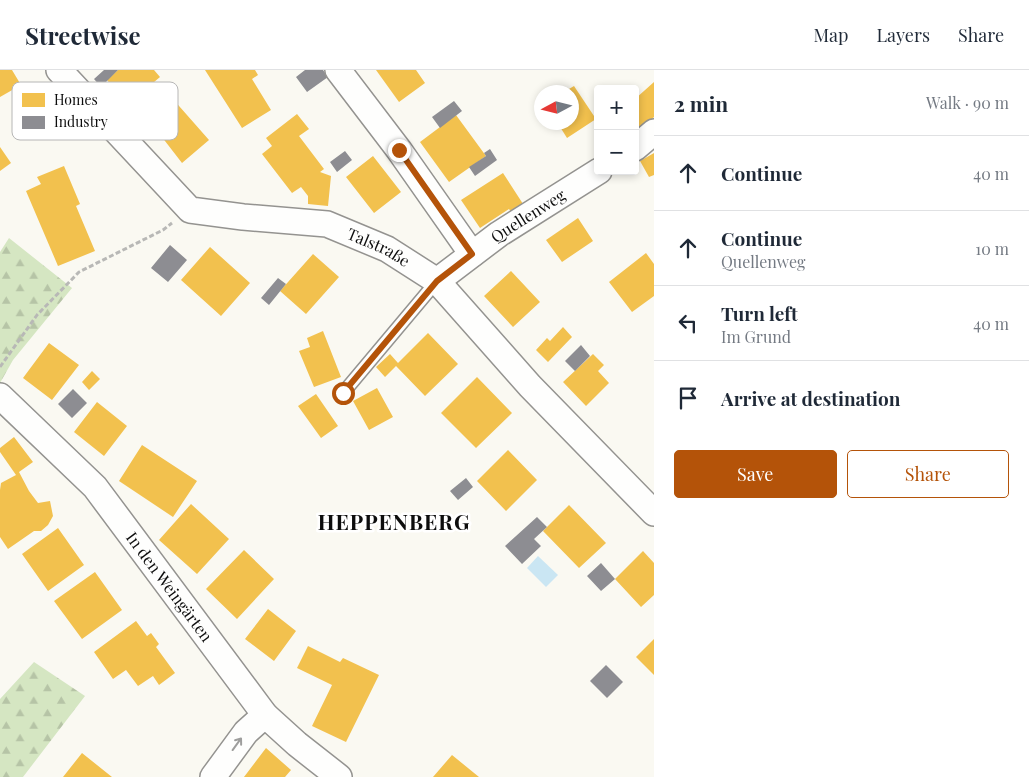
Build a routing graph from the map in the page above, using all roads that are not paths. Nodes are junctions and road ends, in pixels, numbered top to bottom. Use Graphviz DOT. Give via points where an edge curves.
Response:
graph roads {
  1 [pos="59,70"];
  2 [pos="338,70"];
  3 [pos="70,82"];
  4 [pos="654,132"];
  5 [pos="124,140"];
  6 [pos="639,145"];
  7 [pos="594,174"];
  8 [pos="472,254"];
  9 [pos="437,281"];
  10 [pos="343,393"];
  11 [pos="0,396"];
  12 [pos="654,513"];
  13 [pos="265,715"];
  14 [pos="213,777"];
  15 [pos="340,777"];
  1 -- 3 [label="street, Talstraße"];
  2 -- 8 [label="street"];
  4 -- 6 [label="street"];
  5 -- 9 [label="street, Talstraße" via="190,210 327,224 387,249"];
  7 -- 8 [label="street, Quellenweg"];
  8 -- 9 [label="street, Quellenweg"];
  9 -- 10 [label="lane"];
  9 -- 12 [label="street, Talstraße" via="530,386"];
  11 -- 13 [label="street, In den Weingärten" via="95,487"];
  14 -- 13 [label="street, one-way" via="246,732"];
  13 -- 15 [label="street, In den Weingärten"];
}
